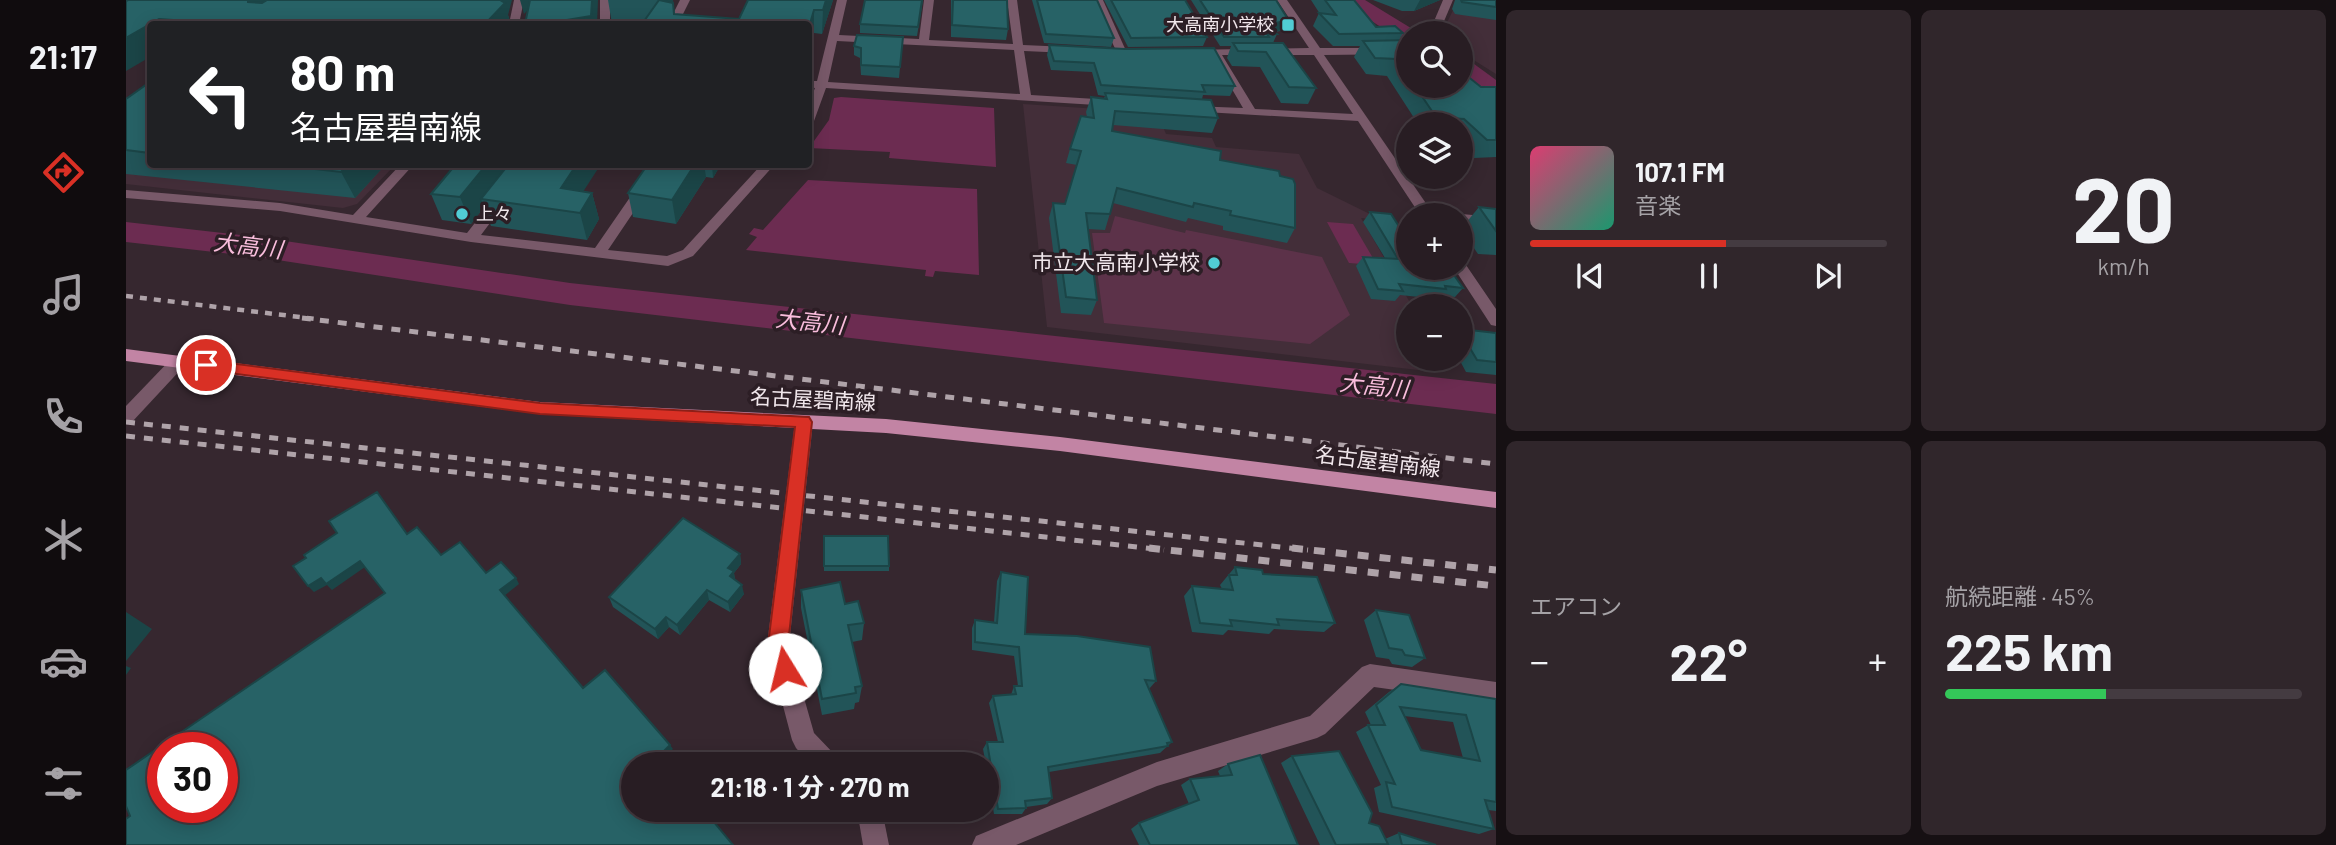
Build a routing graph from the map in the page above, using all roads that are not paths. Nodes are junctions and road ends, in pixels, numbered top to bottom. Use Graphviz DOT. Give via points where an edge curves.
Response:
graph roads {
  1 [pos="519,0"];
  2 [pos="605,0"];
  3 [pos="685,0"];
  4 [pos="842,0"];
  5 [pos="929,0"];
  6 [pos="1012,0"];
  7 [pos="1098,0"];
  8 [pos="1271,0"];
  9 [pos="1282,0"];
  10 [pos="1448,0"];
  11 [pos="515,21"];
  12 [pos="604,21"];
  13 [pos="674,21"];
  14 [pos="1439,21"];
  15 [pos="833,38"];
  16 [pos="924,43"];
  17 [pos="1212,46"];
  18 [pos="1018,47"];
  19 [pos="1083,51"];
  20 [pos="1396,51"];
  21 [pos="1109,52"];
  22 [pos="1175,52"];
  23 [pos="1319,52"];
  24 [pos="1122,53"];
  25 [pos="1135,53"];
  26 [pos="812,84"];
  27 [pos="822,85"];
  28 [pos="1026,98"];
  29 [pos="1131,105"];
  30 [pos="1184,108"];
  31 [pos="812,111"];
  32 [pos="1251,112"];
  33 [pos="1363,118"];
  34 [pos="404,168"];
  35 [pos="525,168"];
  36 [pos="657,168"];
  37 [pos="765,168"];
  38 [pos="126,194"];
  39 [pos="1420,203"];
  40 [pos="358,218"];
  41 [pos="1473,219"];
  42 [pos="1496,220"];
  43 [pos="471,237"];
  44 [pos="599,251"];
  45 [pos="1469,280"];
  46 [pos="1496,321"];
  47 [pos="126,355"];
  48 [pos="179,361"];
  49 [pos="126,417"];
  50 [pos="804,422"];
  51 [pos="1496,500"];
  52 [pos="1496,693"];
  53 [pos="815,752"];
  54 [pos="871,822"];
  55 [pos="876,845"];
  56 [pos="985,845"];
  1 -- 11 [label="street"];
  2 -- 12 [label="street"];
  3 -- 13 [label="street"];
  4 -- 15 [label="street"];
  5 -- 16 [label="street"];
  6 -- 18 [label="street"];
  7 -- 24 [label="street"];
  8 -- 9 [label="street"];
  9 -- 23 [label="street"];
  10 -- 14 [label="street"];
  15 -- 16 [label="street"];
  15 -- 27 [label="street"];
  16 -- 18 [label="street"];
  17 -- 22 [label="street"];
  17 -- 23 [label="street"];
  17 -- 32 [label="street"];
  18 -- 19 [label="street"];
  18 -- 28 [label="street"];
  20 -- 23 [label="street"];
  21 -- 24 [label="street"];
  23 -- 33 [label="street"];
  24 -- 25 [label="street"];
  26 -- 27 [label="street"];
  27 -- 28 [label="street"];
  27 -- 31 [label="street"];
  28 -- 29 [label="street"];
  30 -- 32 [label="street"];
  32 -- 33 [label="street"];
  33 -- 39 [label="street"];
  34 -- 40 [label="street"];
  35 -- 43 [label="street"];
  36 -- 44 [label="street"];
  37 -- 44 [label="street" via="688,253 668,261"];
  38 -- 40 [label="street"];
  40 -- 43 [label="street"];
  41 -- 42 [label="street"];
  43 -- 44 [label="street"];
  45 -- 46 [label="street"];
  47 -- 48 [label="main road, 名古屋碧南線"];
  48 -- 49 [label="street"];
  48 -- 50 [label="main road, 名古屋碧南線" via="540,408"];
  50 -- 51 [label="main road, 名古屋碧南線" via="1060,444"];
  50 -- 53 [label="street" via="778,645 804,740"];
  52 -- 56 [label="street" via="1370,675 1317,726 1157,774"];
  54 -- 55 [label="street"];
}
